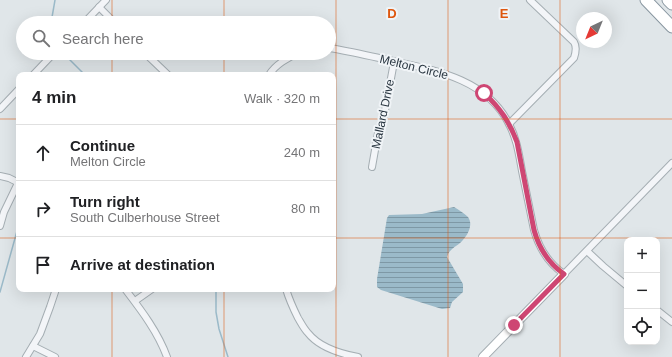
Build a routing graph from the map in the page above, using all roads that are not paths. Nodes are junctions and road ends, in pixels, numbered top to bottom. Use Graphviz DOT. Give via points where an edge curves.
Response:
graph roads {
  1 [pos="106,0"];
  2 [pos="530,0"];
  3 [pos="646,0"];
  4 [pos="668,0"];
  5 [pos="672,4"];
  6 [pos="99,7"];
  7 [pos="91,16"];
  8 [pos="108,16"];
  9 [pos="672,28"];
  10 [pos="336,50"];
  11 [pos="47,60"];
  12 [pos="152,60"];
  13 [pos="284,60"];
  14 [pos="394,62"];
  15 [pos="36,72"];
  16 [pos="165,72"];
  17 [pos="271,72"];
  18 [pos="16,92"];
  19 [pos="0,109"];
  20 [pos="509,124"];
  21 [pos="672,164"];
  22 [pos="372,167"];
  23 [pos="0,176"];
  24 [pos="16,182"];
  25 [pos="16,189"];
  26 [pos="0,226"];
  27 [pos="587,251"];
  28 [pos="564,274"];
  29 [pos="624,284"];
  30 [pos="55,292"];
  31 [pos="127,292"];
  32 [pos="148,292"];
  33 [pos="287,292"];
  34 [pos="134,301"];
  35 [pos="660,312"];
  36 [pos="672,322"];
  37 [pos="33,346"];
  38 [pos="26,357"];
  39 [pos="55,357"];
  40 [pos="167,357"];
  41 [pos="358,357"];
  42 [pos="483,357"];
  1 -- 6 [label="street"];
  2 -- 20 [label="street" via="574,42 576,54"];
  3 -- 9 [label="highway"];
  4 -- 5 [label="highway"];
  6 -- 7 [label="street"];
  6 -- 8 [label="street"];
  10 -- 14 [label="street, Melton Circle"];
  11 -- 15 [label="street"];
  12 -- 16 [label="street"];
  13 -- 17 [label="street"];
  14 -- 20 [label="street, Melton Circle" via="435,70 470,84 493,102"];
  14 -- 22 [label="street, Mallard Drive"];
  18 -- 19 [label="street"];
  20 -- 28 [label="street, Melton Circle" via="517,142 536,238 548,261"];
  21 -- 27 [label="street"];
  23 -- 24 [label="street"];
  25 -- 26 [label="street"];
  27 -- 28 [label="street"];
  27 -- 29 [label="street"];
  28 -- 42 [label="street"];
  30 -- 37 [label="street"];
  31 -- 34 [label="street"];
  32 -- 34 [label="street"];
  33 -- 41 [label="street" via="293,309 311,336 325,346"];
  34 -- 40 [label="street" via="145,315"];
  35 -- 36 [label="street"];
  37 -- 38 [label="street"];
  37 -- 39 [label="street"];
}
